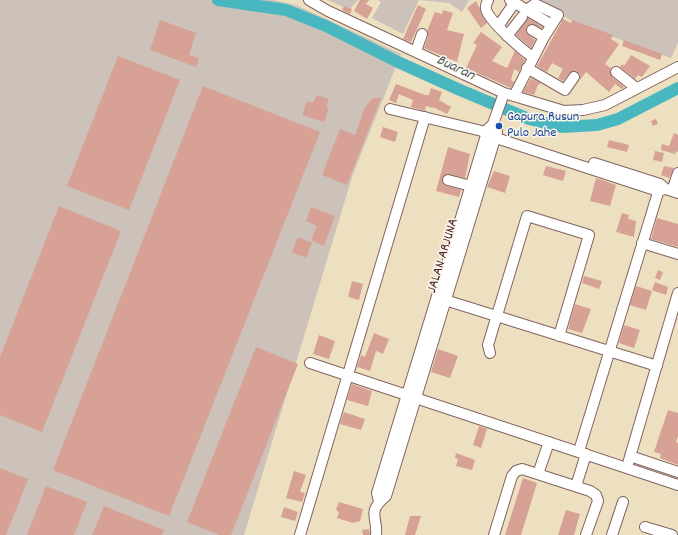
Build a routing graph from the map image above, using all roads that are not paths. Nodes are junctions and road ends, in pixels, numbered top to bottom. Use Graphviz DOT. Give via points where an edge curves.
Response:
graph roads {
  1 [pos="309,0"];
  2 [pos="488,0"];
  3 [pos="512,1"];
  4 [pos="525,13"];
  5 [pos="499,25"];
  6 [pos="532,30"];
  7 [pos="422,34"];
  8 [pos="507,36"];
  9 [pos="544,37"];
  10 [pos="416,51"];
  11 [pos="533,57"];
  12 [pos="678,67"];
  13 [pos="527,68"];
  14 [pos="616,72"];
  15 [pos="574,77"];
  16 [pos="636,88"];
  17 [pos="507,95"];
  18 [pos="390,109"];
  19 [pos="426,117"];
  20 [pos="491,130"];
  21 [pos="678,173"];
  22 [pos="448,180"];
  23 [pos="471,186"];
  24 [pos="667,189"];
  25 [pos="465,219"];
  26 [pos="642,243"];
  27 [pos="678,254"];
  28 [pos="445,287"];
  29 [pos="678,293"];
  30 [pos="445,300"];
  31 [pos="496,316"];
  32 [pos="559,336"];
  33 [pos="429,338"];
  34 [pos="490,352"];
  35 [pos="608,352"];
  36 [pos="310,363"];
  37 [pos="657,366"];
  38 [pos="348,375"];
  39 [pos="411,396"];
  40 [pos="549,442"];
  41 [pos="582,453"];
  42 [pos="630,456"];
  43 [pos="627,467"];
  44 [pos="678,472"];
  45 [pos="538,474"];
  46 [pos="576,486"];
  47 [pos="678,486"];
  48 [pos="623,502"];
  49 [pos="645,527"];
  50 [pos="658,533"];
  51 [pos="300,535"];
  52 [pos="376,535"];
  53 [pos="494,535"];
  54 [pos="586,535"];
  55 [pos="612,535"];
  56 [pos="672,535"];
  1 -- 10 [label="street"];
  2 -- 5 [label="street" via="486,10"];
  3 -- 4 [label="street"];
  3 -- 5 [label="street"];
  4 -- 8 [label="street"];
  4 -- 9 [label="street, JALAN ARJUNA" via="535,4 557,14"];
  5 -- 8 [label="street"];
  6 -- 9 [label="street"];
  7 -- 10 [label="street"];
  8 -- 11 [label="street"];
  9 -- 11 [label="street, JALAN ARJUNA"];
  10 -- 17 [label="street"];
  11 -- 13 [label="street, JALAN ARJUNA"];
  12 -- 16 [label="street"];
  13 -- 15 [label="street" via="565,90"];
  13 -- 17 [label="street, JALAN ARJUNA"];
  14 -- 16 [label="street"];
  16 -- 17 [label="street" via="605,105 577,111 564,111"];
  17 -- 20 [label="street, JALAN ARJUNA"];
  18 -- 19 [label="street"];
  19 -- 20 [label="street"];
  19 -- 38 [label="street"];
  20 -- 23 [label="street, JALAN ARJUNA"];
  20 -- 24 [label="street" via="570,159"];
  20 -- 25 [label="street, JALAN ARJUNA"];
  21 -- 24 [label="street"];
  22 -- 23 [label="street"];
  23 -- 25 [label="street, JALAN ARJUNA"];
  24 -- 26 [label="street"];
  25 -- 28 [label="street, JALAN ARJUNA"];
  26 -- 27 [label="street"];
  26 -- 35 [label="street"];
  28 -- 30 [label="street, JALAN ARJUNA"];
  28 -- 33 [label="street, JALAN ARJUNA"];
  29 -- 37 [label="street"];
  30 -- 31 [label="street"];
  30 -- 33 [label="street, JALAN ARJUNA"];
  31 -- 32 [label="street"];
  31 -- 32 [label="street" via="527,216 589,235"];
  31 -- 34 [label="street" via="488,345"];
  32 -- 35 [label="street"];
  33 -- 39 [label="street, JALAN ARJUNA"];
  35 -- 37 [label="street"];
  35 -- 41 [label="street"];
  36 -- 38 [label="street"];
  37 -- 42 [label="street"];
  38 -- 39 [label="street"];
  38 -- 51 [label="street"];
  39 -- 40 [label="street"];
  39 -- 52 [label="street, JALAN ARJUNA" via="377,493 379,501 373,516"];
  40 -- 41 [label="street"];
  40 -- 45 [label="street"];
  41 -- 43 [label="street"];
  41 -- 46 [label="street"];
  42 -- 43 [label="street"];
  42 -- 44 [label="street"];
  43 -- 47 [label="street"];
  45 -- 46 [label="street"];
  45 -- 53 [label="street" via="522,469 512,476"];
  46 -- 54 [label="street" via="596,495 598,501"];
  48 -- 55 [label="street"];
  49 -- 50 [label="street"];
  50 -- 56 [label="street"];
}
